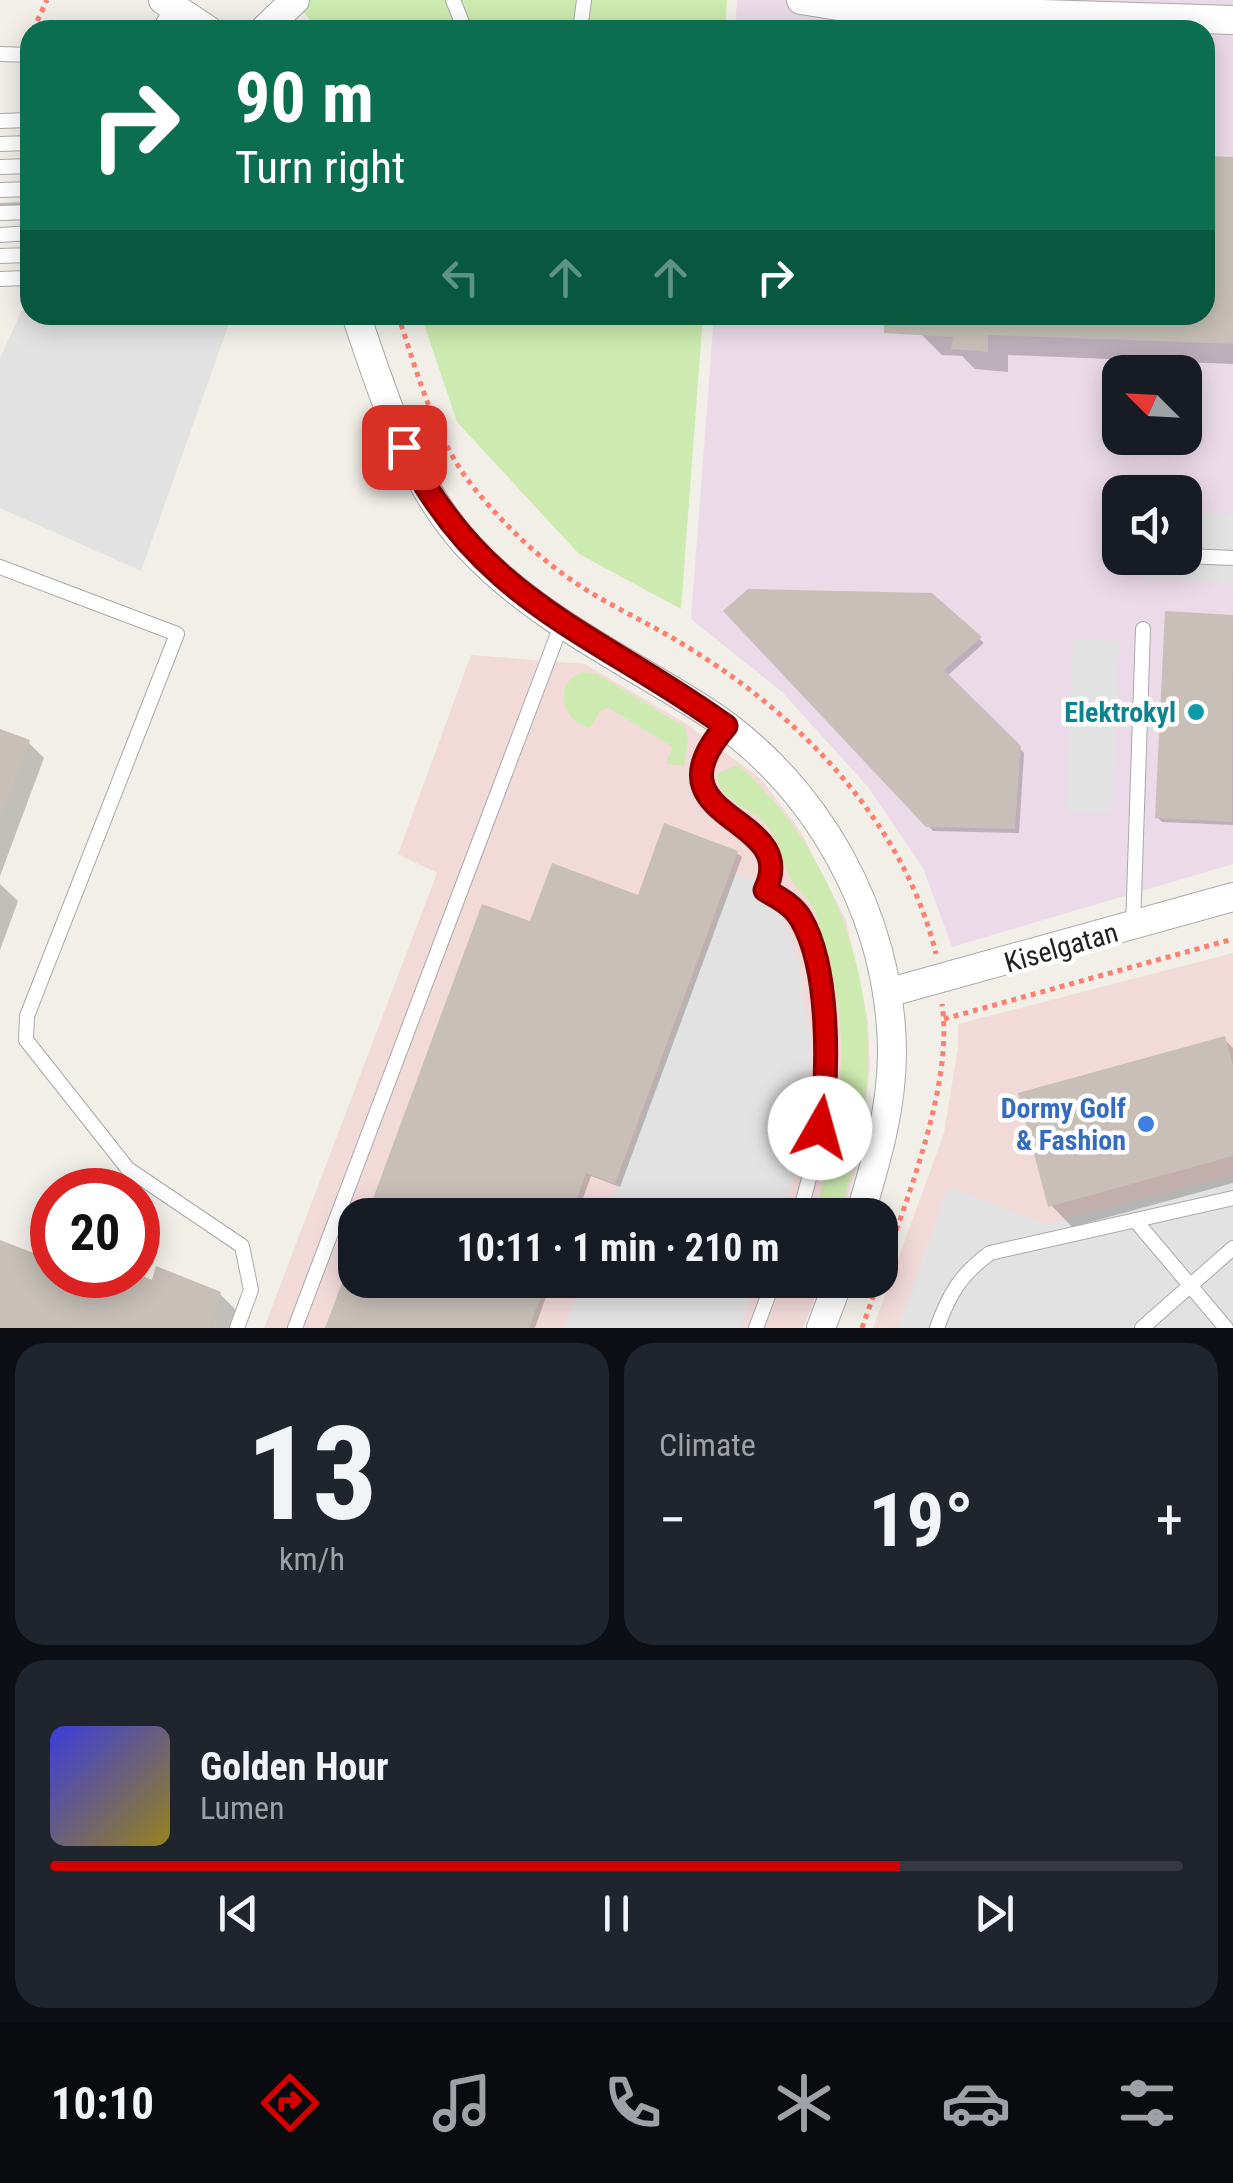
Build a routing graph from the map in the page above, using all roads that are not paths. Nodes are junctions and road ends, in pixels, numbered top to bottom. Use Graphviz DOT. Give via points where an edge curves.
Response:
graph roads {
  1 [pos="295,0"];
  2 [pos="801,0"];
  3 [pos="274,20"];
  4 [pos="1233,20"];
  5 [pos="359,325"];
  6 [pos="1202,557"];
  7 [pos="1233,558"];
  8 [pos="0,567"];
  9 [pos="562,623"];
  10 [pos="1143,628"];
  11 [pos="726,726"];
  12 [pos="1233,897"];
  13 [pos="1133,926"];
  14 [pos="887,993"];
  15 [pos="804,1198"];
  16 [pos="865,1198"];
  17 [pos="1233,1198"];
  18 [pos="1135,1220"];
  19 [pos="1233,1248"];
  20 [pos="1190,1286"];
  21 [pos="767,1298"];
  22 [pos="832,1298"];
  23 [pos="236,1328"];
  24 [pos="295,1328"];
  25 [pos="756,1328"];
  26 [pos="822,1328"];
  27 [pos="936,1328"];
  28 [pos="1142,1328"];
  29 [pos="1226,1328"];
  1 -- 3 [label="street"];
  2 -- 4 [label="street" via="851,8"];
  5 -- 9 [label="street" via="395,429 432,497 486,564"];
  6 -- 7 [label="lane"];
  8 -- 23 [label="lane" via="177,634 26,1016 26,1040 128,1169 242,1246 251,1290"];
  9 -- 11 [label="street"];
  9 -- 24 [label="lane"];
  10 -- 13 [label="lane"];
  11 -- 14 [label="street" via="775,766 834,845 859,896"];
  11 -- 15 [label="lane" via="704,754 702,787 711,802 754,832 772,861 765,890 802,920 826,1024 825,1100"];
  12 -- 13 [label="street, Kiselgatan"];
  13 -- 14 [label="street, Kiselgatan"];
  14 -- 16 [label="street" via="892,1054 884,1134"];
  17 -- 18 [label="lane"];
  18 -- 20 [label="lane"];
  18 -- 27 [label="lane" via="990,1252 966,1270"];
  19 -- 20 [label="lane"];
  20 -- 28 [label="lane"];
  20 -- 29 [label="lane"];
  21 -- 25 [label="lane"];
  22 -- 26 [label="street"];
}
